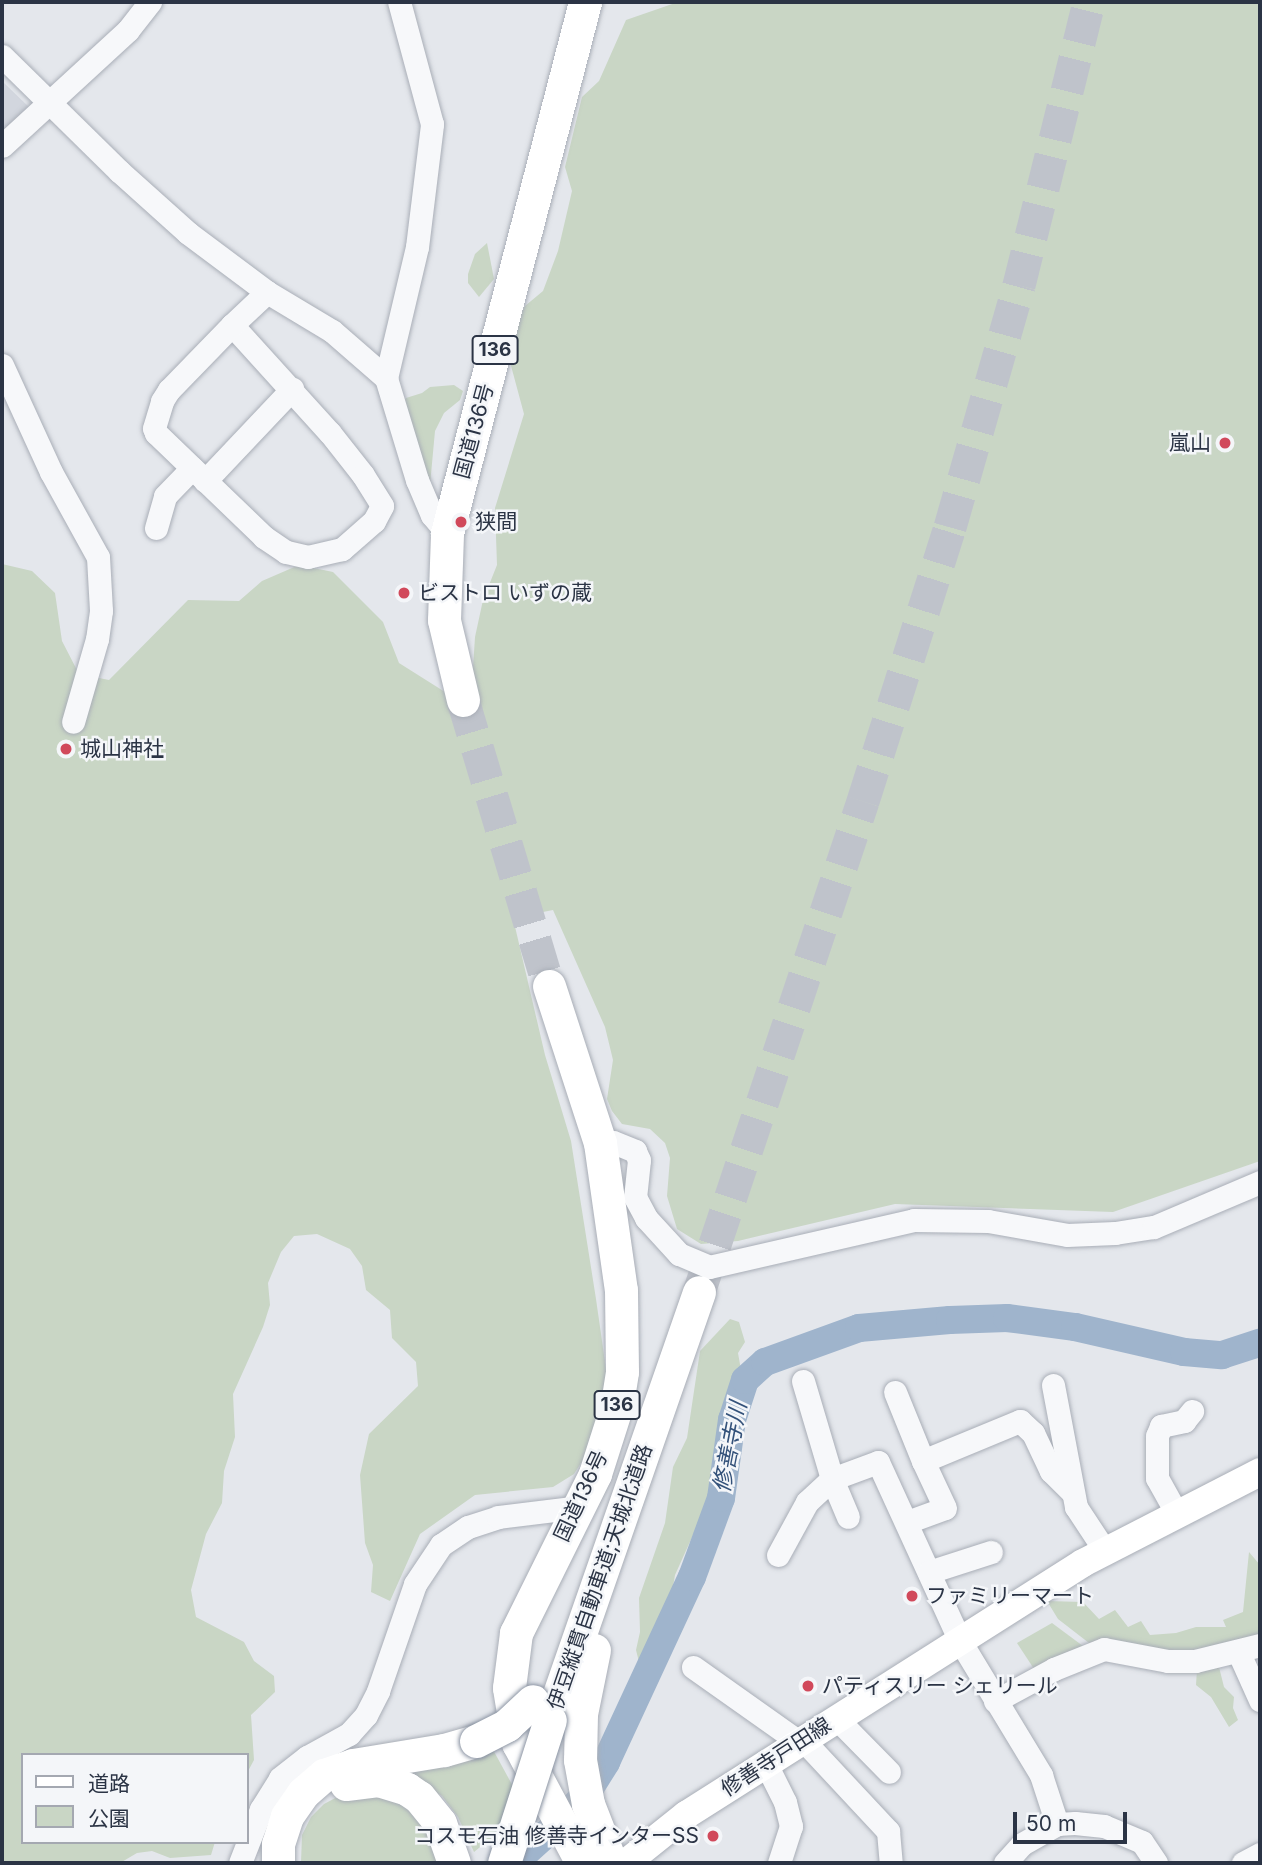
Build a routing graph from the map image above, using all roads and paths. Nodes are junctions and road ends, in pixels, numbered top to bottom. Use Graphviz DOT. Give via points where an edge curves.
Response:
graph roads {
  1 [pos="150,2"];
  2 [pos="399,2"];
  3 [pos="585,2"];
  4 [pos="2,57"];
  5 [pos="49,104"];
  6 [pos="2,146"];
  7 [pos="267,292"];
  8 [pos="232,325"];
  9 [pos="2,365"];
  10 [pos="386,378"];
  11 [pos="292,389"];
  12 [pos="199,474"];
  13 [pos="156,528"];
  14 [pos="447,533"];
  15 [pos="463,700"];
  16 [pos="73,722"];
  17 [pos="549,986"];
  18 [pos="600,1143"];
  19 [pos="1260,1182"];
  20 [pos="699,1292"];
  21 [pos="803,1381"];
  22 [pos="1053,1385"];
  23 [pos="895,1392"];
  24 [pos="1192,1411"];
  25 [pos="642,1457"];
  26 [pos="923,1461"];
  27 [pos="1260,1472"];
  28 [pos="832,1479"];
  29 [pos="1072,1492"];
  30 [pos="579,1507"];
  31 [pos="848,1517"];
  32 [pos="907,1522"];
  33 [pos="1166,1526"];
  34 [pos="1119,1550"];
  35 [pos="991,1552"];
  36 [pos="778,1555"];
  37 [pos="929,1572"];
  38 [pos="960,1641"];
  39 [pos="1249,1648"];
  40 [pos="693,1667"];
  41 [pos="1260,1700"];
  42 [pos="995,1701"];
  43 [pos="541,1711"];
  44 [pos="837,1719"];
  45 [pos="801,1741"];
  46 [pos="766,1764"];
  47 [pos="889,1772"];
  48 [pos="1057,1824"];
  49 [pos="248,1842"];
  50 [pos="247,1844"];
  51 [pos="1260,1854"];
  52 [pos="240,1863"];
  53 [pos="278,1863"];
  54 [pos="293,1863"];
  55 [pos="454,1863"];
  56 [pos="504,1863"];
  57 [pos="592,1863"];
  58 [pos="625,1863"];
  59 [pos="779,1863"];
  60 [pos="891,1863"];
  61 [pos="1005,1863"];
  62 [pos="1156,1863"];
  63 [pos="1243,1863"];
  1 -- 5 [label="street" via="128,30"];
  2 -- 10 [label="street" via="432,124 417,247"];
  3 -- 14 [label="highway, 国道136号 / 136"];
  4 -- 5 [label="street"];
  5 -- 6 [label="street"];
  5 -- 7 [label="street" via="188,233"];
  7 -- 8 [label="street"];
  7 -- 10 [label="street" via="332,331"];
  8 -- 11 [label="street"];
  8 -- 12 [label="street" via="169,390 155,428"];
  9 -- 16 [label="street" via="51,472 98,556 100,621"];
  10 -- 14 [label="street" via="417,481 432,515"];
  11 -- 12 [label="street"];
  11 -- 12 [label="street" via="376,496 382,512 374,521 342,548 308,557 286,552 264,537"];
  12 -- 13 [label="street" via="165,496"];
  14 -- 15 [label="highway, 国道136号 / 136" via="444,620"];
  17 -- 18 [label="highway, 国道136号 / 136"];
  18 -- 19 [label="street" via="613,1142 635,1151 639,1160 635,1197 646,1218 679,1254 709,1267 914,1220 988,1221 1067,1235 1128,1231 1164,1223"];
  18 -- 30 [label="highway, 国道136号 / 136" via="621,1290 622,1373 608,1437"];
  20 -- 25 [label="highway, 伊豆縦貫自動車道;天城北道路 / 136"];
  21 -- 28 [label="street"];
  22 -- 29 [label="street"];
  23 -- 26 [label="street"];
  24 -- 33 [label="street" via="1184,1421 1161,1426 1157,1436 1157,1478"];
  25 -- 43 [label="highway, 伊豆縦貫自動車道;天城北道路 / 136"];
  25 -- 57 [label="highway" via="587,1678 580,1735"];
  26 -- 29 [label="street" via="1020,1421 1032,1433 1043,1464"];
  26 -- 32 [label="street" via="948,1507"];
  27 -- 33 [label="main road, 修善寺戸田線"];
  28 -- 31 [label="street"];
  28 -- 32 [label="street" via="878,1462"];
  28 -- 36 [label="street" via="807,1502"];
  29 -- 34 [label="street" via="1085,1524"];
  30 -- 49 [label="street" via="498,1517 468,1527 441,1545 415,1584 366,1715 349,1734 280,1778"];
  30 -- 57 [label="highway, 国道136号 / 136" via="523,1615 509,1669 510,1710 515,1735 547,1802"];
  32 -- 37 [label="street"];
  33 -- 34 [label="main road, 修善寺戸田線"];
  34 -- 38 [label="main road, 修善寺戸田線"];
  35 -- 37 [label="street"];
  37 -- 38 [label="street"];
  38 -- 42 [label="street"];
  38 -- 44 [label="main road, 修善寺戸田線"];
  39 -- 41 [label="street"];
  39 -- 42 [label="street" via="1195,1661 1168,1661 1104,1649 1063,1664"];
  40 -- 45 [label="street"];
  42 -- 48 [label="street" via="1041,1775"];
  43 -- 53 [label="highway, bridge" via="476,1741 353,1765 324,1776 303,1793 287,1816 278,1843"];
  43 -- 56 [label="highway, 伊豆縦貫自動車道;天城北道路 / 136, bridge"];
  44 -- 45 [label="main road, 修善寺戸田線"];
  44 -- 47 [label="street"];
  45 -- 46 [label="main road, 修善寺戸田線"];
  45 -- 60 [label="street" via="888,1832"];
  46 -- 58 [label="main road, 修善寺戸田線" via="686,1815"];
  46 -- 59 [label="street" via="791,1825"];
  48 -- 61 [label="street" via="1013,1851"];
  48 -- 62 [label="street" via="1090,1824 1118,1831 1142,1842"];
  50 -- 52 [label="street"];
  51 -- 63 [label="street"];
  54 -- 55 [label="highway" via="293,1843 303,1816 324,1795 365,1780 407,1789 431,1810 447,1837"];
}
